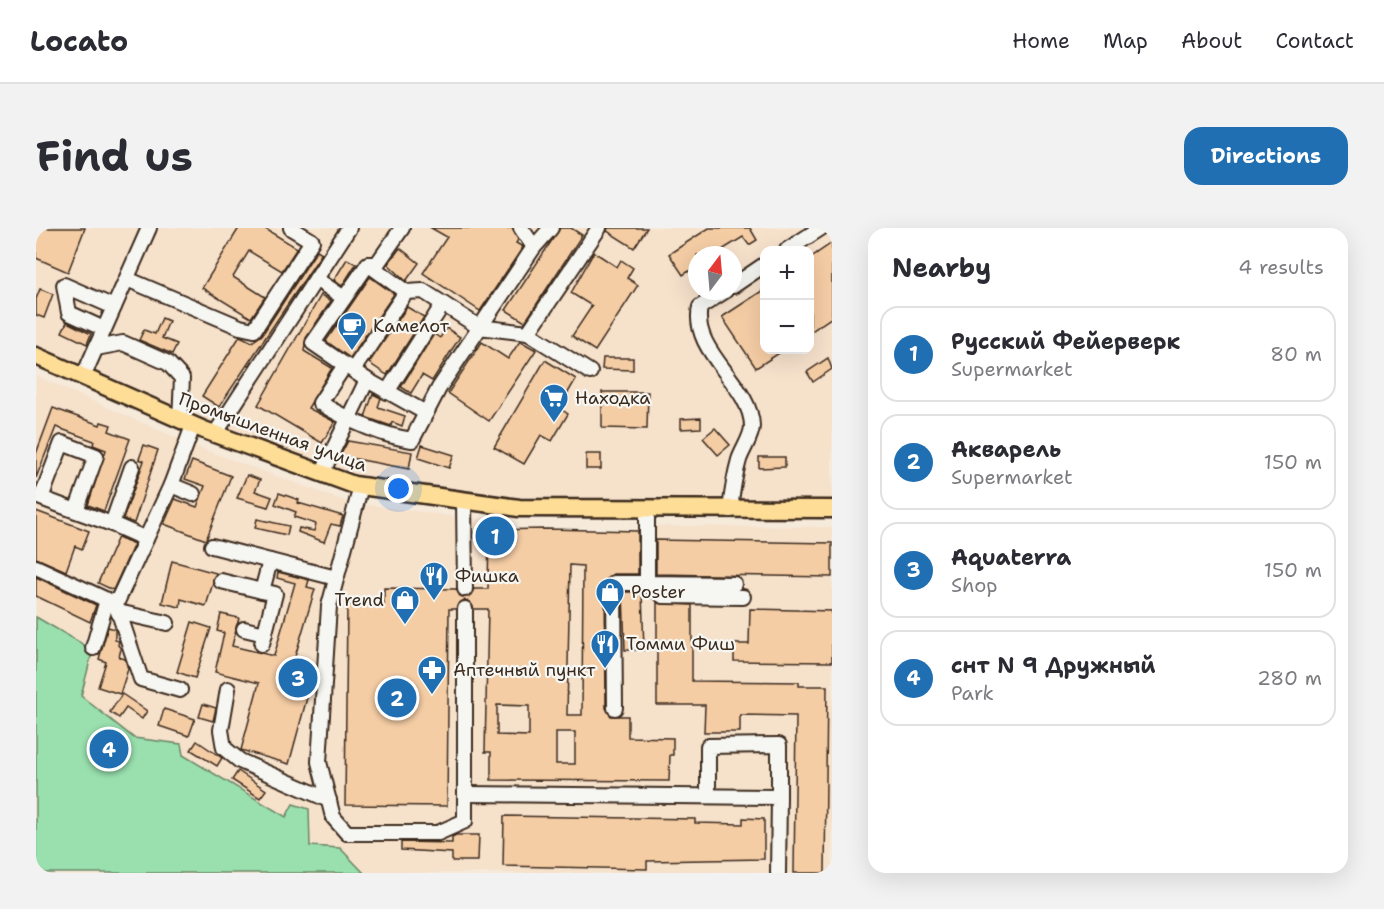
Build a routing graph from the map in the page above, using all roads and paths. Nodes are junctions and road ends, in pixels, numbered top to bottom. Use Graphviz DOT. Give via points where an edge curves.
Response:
graph roads {
  1 [pos="149,228"];
  2 [pos="291,228"];
  3 [pos="349,228"];
  4 [pos="402,228"];
  5 [pos="521,228"];
  6 [pos="551,228"];
  7 [pos="599,228"];
  8 [pos="821,228"];
  9 [pos="793,246"];
  10 [pos="534,247"];
  11 [pos="368,264"];
  12 [pos="760,268"];
  13 [pos="126,279"];
  14 [pos="316,279"];
  15 [pos="742,280"];
  16 [pos="406,291"];
  17 [pos="344,298"];
  18 [pos="711,300"];
  19 [pos="443,304"];
  20 [pos="114,307"];
  21 [pos="479,327"];
  22 [pos="104,329"];
  23 [pos="528,333"];
  24 [pos="96,348"];
  25 [pos="36,356"];
  26 [pos="349,368"];
  27 [pos="590,372"];
  28 [pos="83,377"];
  29 [pos="367,380"];
  30 [pos="387,392"];
  31 [pos="426,413"];
  32 [pos="346,419"];
  33 [pos="187,423"];
  34 [pos="215,434"];
  35 [pos="132,468"];
  36 [pos="322,473"];
  37 [pos="171,485"];
  38 [pos="361,486"];
  39 [pos="193,494"];
  40 [pos="464,500"];
  41 [pos="832,509"];
  42 [pos="647,510"];
  43 [pos="730,510"];
  44 [pos="76,511"];
  45 [pos="112,524"];
  46 [pos="146,538"];
  47 [pos="212,546"];
  48 [pos="270,561"];
  49 [pos="36,567"];
  50 [pos="336,578"];
  51 [pos="221,581"];
  52 [pos="647,583"];
  53 [pos="734,584"];
  54 [pos="465,589"];
  55 [pos="262,591"];
  56 [pos="744,597"];
  57 [pos="114,606"];
  58 [pos="465,609"];
  59 [pos="167,623"];
  60 [pos="244,629"];
  61 [pos="93,648"];
  62 [pos="228,689"];
  63 [pos="180,690"];
  64 [pos="615,708"];
  65 [pos="465,794"];
  66 [pos="708,796"];
  67 [pos="779,797"];
  68 [pos="329,800"];
  69 [pos="777,873"];
  1 -- 13 [label="lane"];
  2 -- 13 [label="lane" via="312,241 254,330"];
  3 -- 14 [label="lane"];
  4 -- 11 [label="lane" via="377,264"];
  5 -- 10 [label="lane"];
  6 -- 10 [label="lane"];
  7 -- 23 [label="lane"];
  8 -- 9 [label="lane"];
  10 -- 21 [label="lane"];
  11 -- 16 [label="lane"];
  11 -- 17 [label="lane"];
  12 -- 15 [label="lane"];
  13 -- 20 [label="lane"];
  14 -- 17 [label="lane"];
  14 -- 34 [label="lane"];
  16 -- 19 [label="lane" via="423,291"];
  16 -- 26 [label="lane"];
  17 -- 26 [label="lane" via="313,343"];
  18 -- 43 [label="lane" via="700,307 702,336 747,407 752,427 734,477"];
  19 -- 21 [label="lane"];
  19 -- 30 [label="lane"];
  20 -- 22 [label="lane"];
  20 -- 22 [label="lane" via="64,285 69,313"];
  21 -- 23 [label="lane"];
  21 -- 31 [label="lane"];
  22 -- 24 [label="lane"];
  23 -- 27 [label="lane"];
  24 -- 28 [label="lane"];
  24 -- 33 [label="lane" via="123,343 168,363 182,378"];
  25 -- 28 [label="main road, Промышленная улица"];
  26 -- 29 [label="lane"];
  26 -- 32 [label="lane" via="320,403"];
  28 -- 33 [label="main road, Промышленная улица"];
  29 -- 30 [label="lane"];
  29 -- 32 [label="lane"];
  30 -- 31 [label="lane"];
  31 -- 32 [label="lane" via="412,440"];
  32 -- 36 [label="lane"];
  33 -- 34 [label="main road, Промышленная улица"];
  33 -- 37 [label="lane"];
  34 -- 36 [label="main road, Промышленная улица"];
  35 -- 45 [label="lane"];
  36 -- 38 [label="main road, Промышленная улица"];
  37 -- 39 [label="lane"];
  37 -- 46 [label="lane"];
  38 -- 40 [label="main road, Промышленная улица"];
  38 -- 50 [label="lane"];
  40 -- 42 [label="main road, Промышленная улица" via="519,508"];
  40 -- 54 [label="lane"];
  41 -- 43 [label="main road, Промышленная улица"];
  42 -- 43 [label="main road, Промышленная улица"];
  42 -- 52 [label="lane"];
  44 -- 44 [label="lane" via="96,456 62,443 41,498"];
  44 -- 45 [label="lane"];
  45 -- 46 [label="lane"];
  46 -- 57 [label="lane"];
  47 -- 48 [label="lane"];
  48 -- 50 [label="lane"];
  48 -- 55 [label="lane"];
  49 -- 57 [label="lane"];
  50 -- 68 [label="lane" via="328,606 319,762"];
  51 -- 55 [label="lane"];
  52 -- 53 [label="lane"];
  52 -- 56 [label="lane" via="663,596"];
  52 -- 64 [label="lane" via="614,583"];
  55 -- 60 [label="lane" via="275,594 264,639"];
  57 -- 59 [label="lane"];
  57 -- 61 [label="lane"];
  57 -- 63 [label="lane" via="141,679"];
  58 -- 65 [label="lane"];
  62 -- 68 [label="lane" via="221,730 224,748 240,760"];
  65 -- 66 [label="lane"];
  65 -- 68 [label="lane" via="465,821 438,833 347,833 333,817"];
  66 -- 67 [label="lane"];
  66 -- 67 [label="lane" via="708,746 779,745"];
  67 -- 69 [label="lane"];
}
